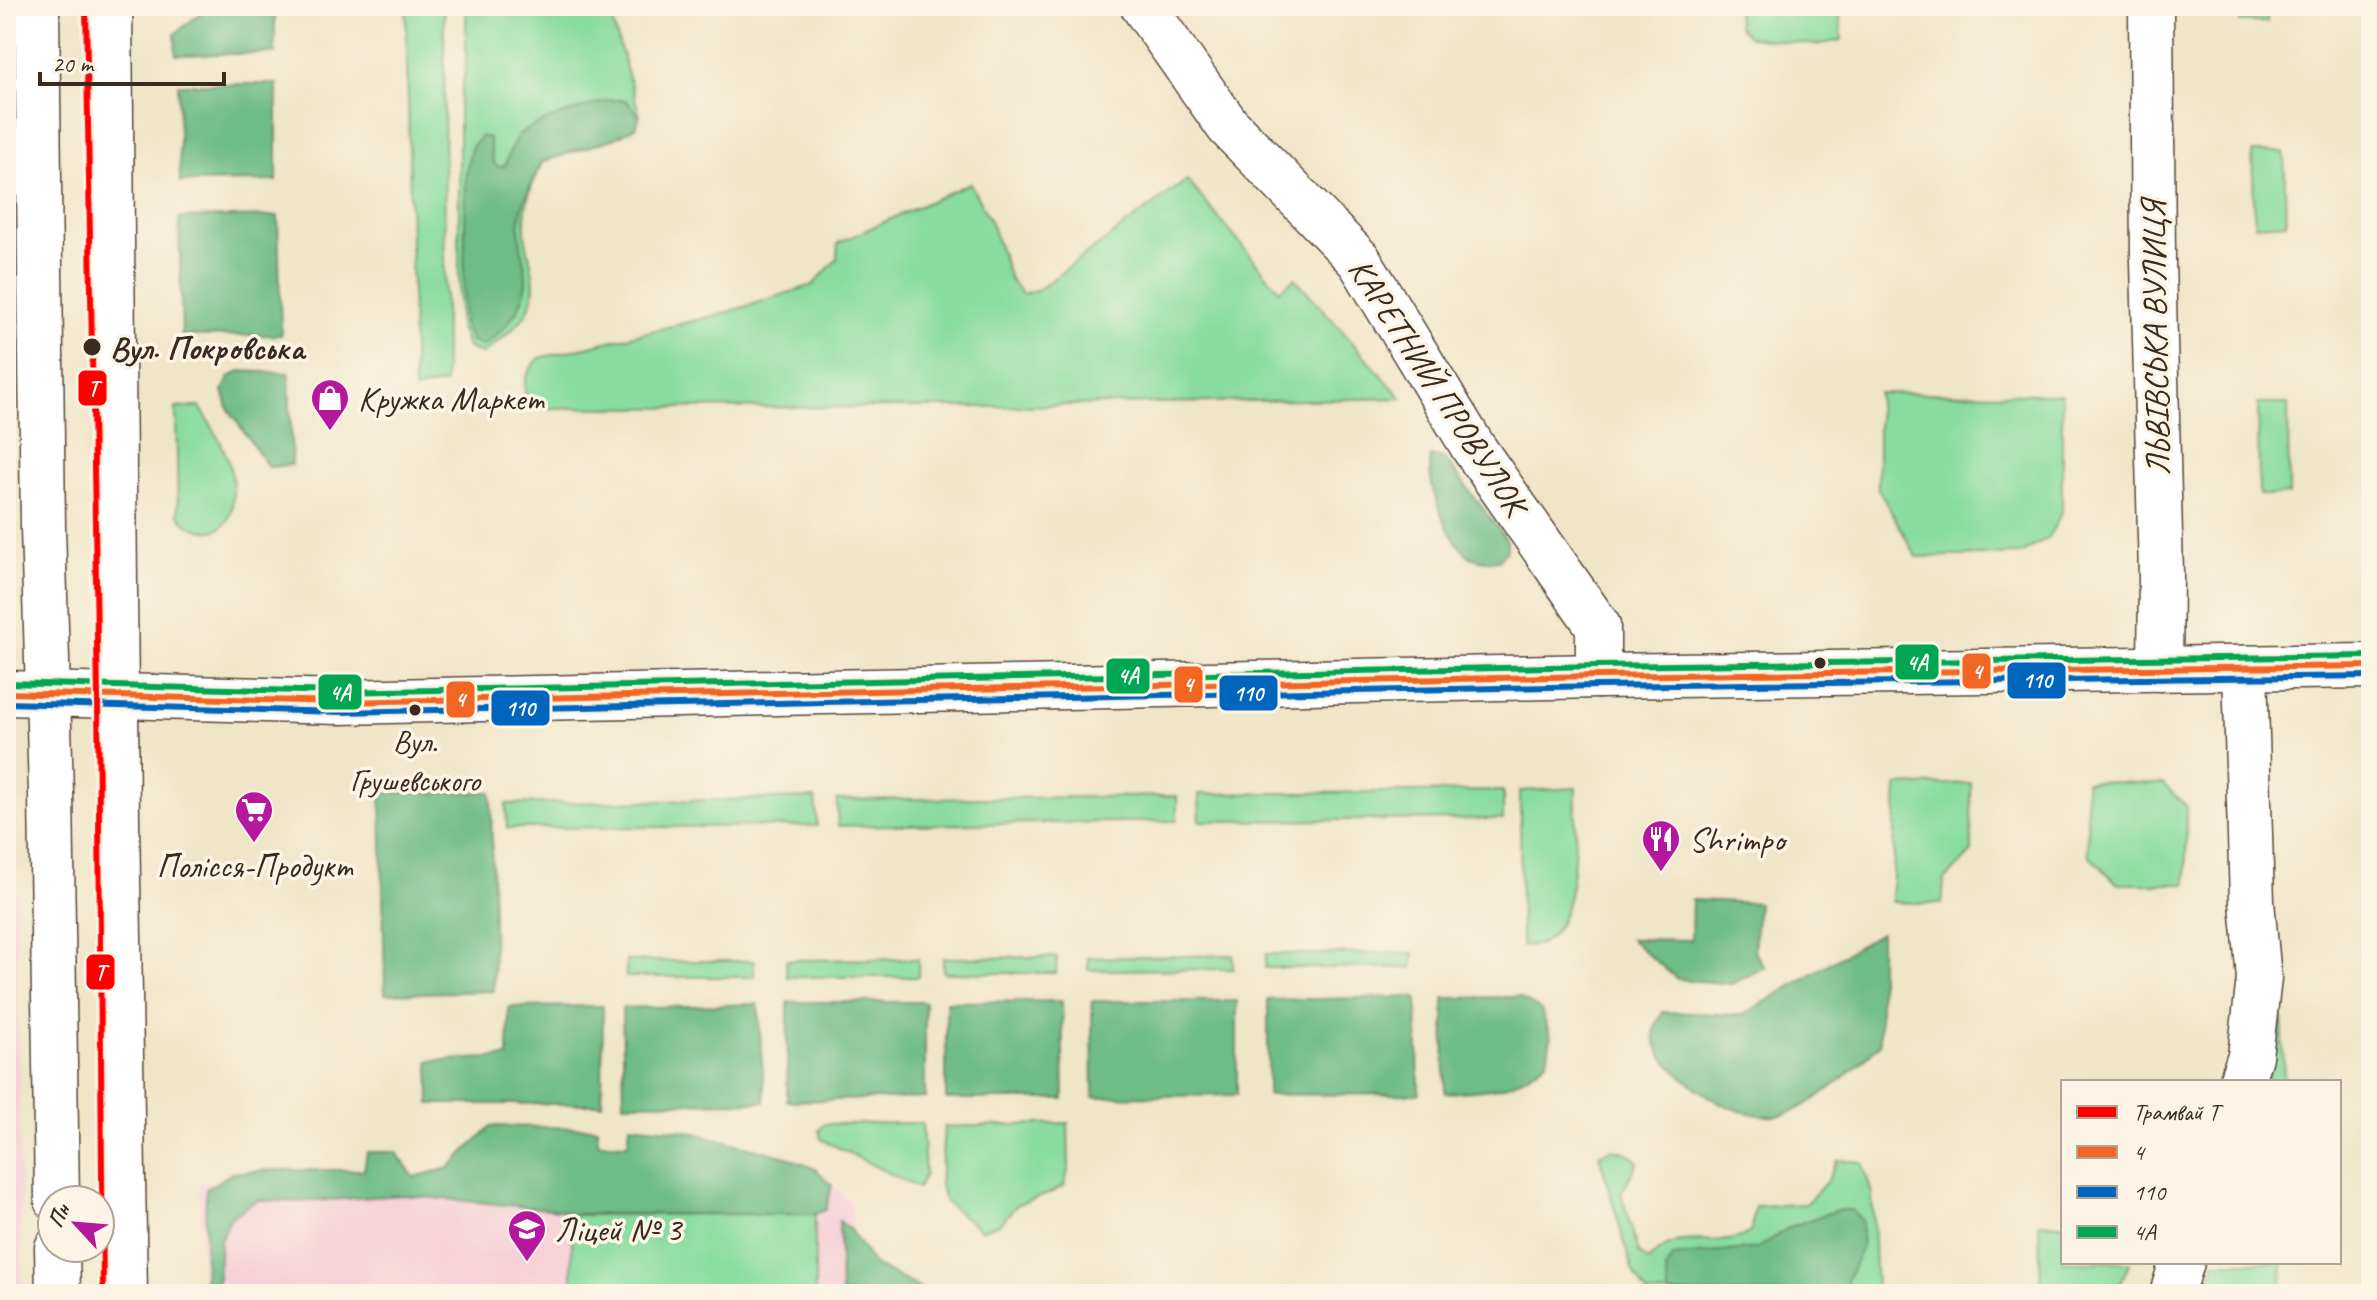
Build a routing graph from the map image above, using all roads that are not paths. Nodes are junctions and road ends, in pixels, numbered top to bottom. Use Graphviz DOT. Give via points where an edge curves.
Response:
graph roads {
  1 [pos="37,6"];
  2 [pos="110,6"];
  3 [pos="1143,6"];
  4 [pos="2151,6"];
  5 [pos="2371,666"];
  6 [pos="2245,668"];
  7 [pos="2160,669"];
  8 [pos="1598,676"];
  9 [pos="6,693"];
  10 [pos="49,693"];
  11 [pos="117,697"];
  12 [pos="2242,1080"];
  13 [pos="57,1184"];
  14 [pos="57,1264"];
  15 [pos="2181,1264"];
  16 [pos="58,1294"];
  17 [pos="125,1294"];
  18 [pos="2172,1294"];
  1 -- 10 [label="main road"];
  2 -- 11 [label="main road"];
  3 -- 8 [label="main road, КАРЕТНИЙ ПРОВУЛОК" via="1228,126 1359,260 1473,447 1598,626"];
  4 -- 7 [label="main road, ЛЬВІВСЬКА ВУЛИЦЯ"];
  5 -- 6 [label="main road"];
  6 -- 7 [label="main road"];
  6 -- 12 [label="main road" via="2259,978 2250,1056"];
  7 -- 8 [label="main road"];
  8 -- 11 [label="main road" via="340,702"];
  9 -- 10 [label="main road"];
  10 -- 11 [label="main road"];
  10 -- 13 [label="main road"];
  11 -- 17 [label="main road"];
  14 -- 16 [label="main road"];
  15 -- 18 [label="main road"];
}
